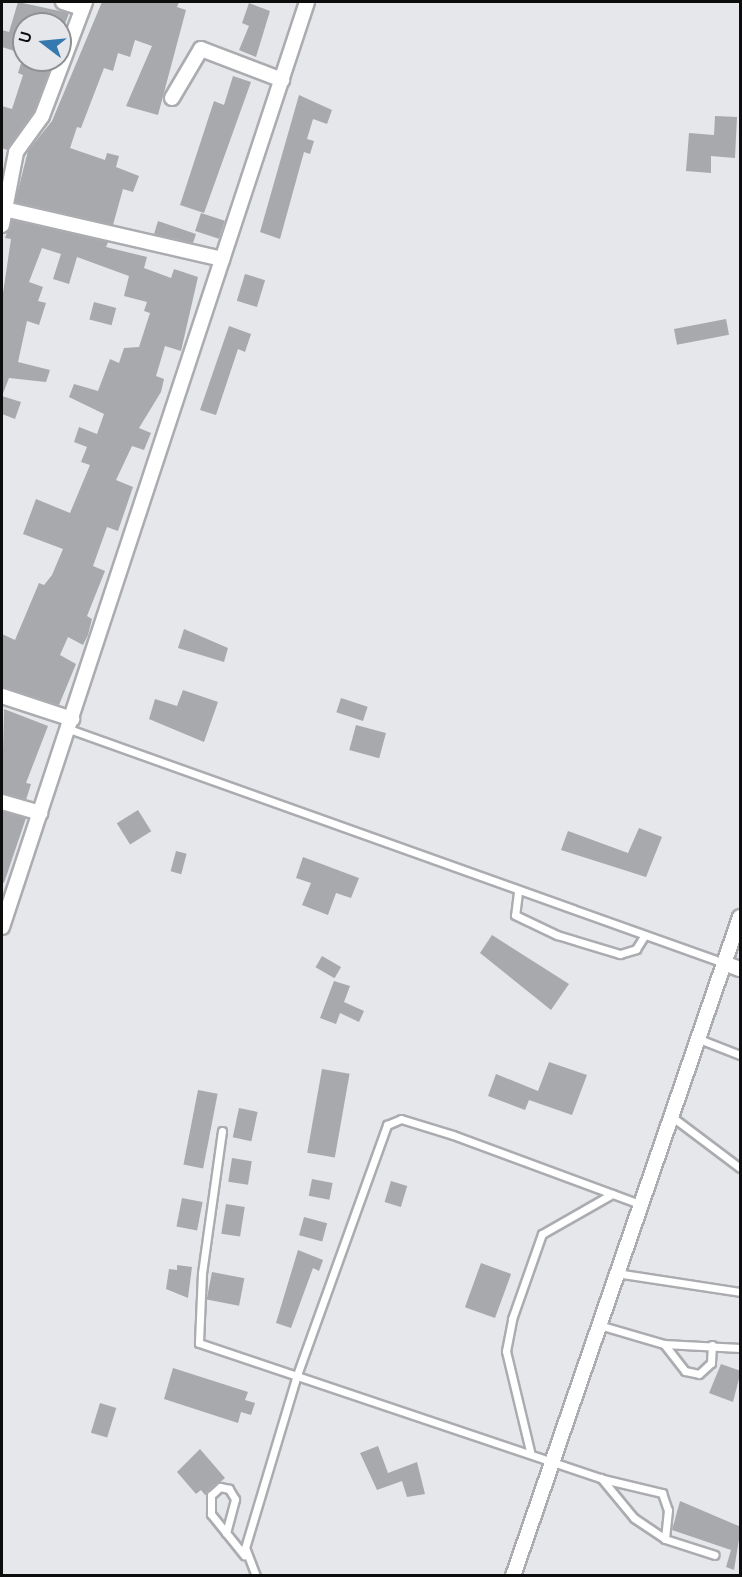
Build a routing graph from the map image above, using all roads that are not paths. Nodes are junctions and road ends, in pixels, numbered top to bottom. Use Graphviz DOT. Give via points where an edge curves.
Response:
graph roads {
  1 [pos="63,2"];
  2 [pos="307,2"];
  3 [pos="83,5"];
  4 [pos="282,80"];
  5 [pos="172,98"];
  6 [pos="2,152"];
  7 [pos="16,156"];
  8 [pos="4,210"];
  9 [pos="2,225"];
  10 [pos="222,259"];
  11 [pos="2,696"];
  12 [pos="70,724"];
  13 [pos="2,802"];
  14 [pos="40,813"];
  15 [pos="518,892"];
  16 [pos="741,917"];
  17 [pos="2,927"];
  18 [pos="644,936"];
  19 [pos="735,966"];
  20 [pos="699,1040"];
  21 [pos="741,1055"];
  22 [pos="671,1116"];
  23 [pos="222,1131"];
  24 [pos="741,1167"];
  25 [pos="612,1194"];
  26 [pos="640,1204"];
  27 [pos="616,1273"];
  28 [pos="741,1292"];
  29 [pos="596,1325"];
  30 [pos="664,1344"];
  31 [pos="712,1345"];
  32 [pos="741,1348"];
  33 [pos="297,1374"];
  34 [pos="530,1451"];
  35 [pos="550,1459"];
  36 [pos="601,1478"];
  37 [pos="226,1533"];
  38 [pos="665,1539"];
  39 [pos="716,1555"];
  40 [pos="245,1556"];
  41 [pos="256,1575"];
  42 [pos="513,1575"];
  1 -- 3 [label="street"];
  2 -- 4 [label="street"];
  3 -- 7 [label="street" via="42,116"];
  4 -- 5 [label="street" via="201,49"];
  4 -- 10 [label="street"];
  6 -- 7 [label="street"];
  7 -- 8 [label="street"];
  8 -- 9 [label="street"];
  8 -- 10 [label="street"];
  10 -- 12 [label="street"];
  11 -- 12 [label="street"];
  12 -- 14 [label="street"];
  12 -- 15 [label="lane"];
  13 -- 14 [label="street"];
  14 -- 17 [label="street"];
  15 -- 18 [label="lane"];
  15 -- 18 [label="lane" via="515,915 557,935 620,954 636,949"];
  16 -- 19 [label="street"];
  18 -- 19 [label="lane"];
  19 -- 20 [label="street"];
  20 -- 21 [label="lane"];
  20 -- 22 [label="street"];
  22 -- 24 [label="lane"];
  22 -- 26 [label="street"];
  23 -- 33 [label="lane" via="197,1338 203,1346"];
  25 -- 26 [label="lane"];
  25 -- 33 [label="lane" via="453,1135 393,1121 383,1131"];
  25 -- 34 [label="lane" via="542,1234 512,1319 506,1351"];
  26 -- 27 [label="street"];
  27 -- 28 [label="lane"];
  27 -- 29 [label="street"];
  29 -- 30 [label="lane"];
  29 -- 35 [label="street"];
  30 -- 31 [label="lane"];
  30 -- 31 [label="lane" via="685,1371 699,1374 711,1363"];
  31 -- 32 [label="lane"];
  33 -- 34 [label="lane"];
  33 -- 40 [label="lane"];
  34 -- 35 [label="lane"];
  35 -- 36 [label="lane"];
  35 -- 42 [label="street"];
  36 -- 38 [label="lane" via="634,1518"];
  36 -- 38 [label="lane" via="662,1493 668,1510"];
  37 -- 37 [label="lane" via="209,1506 220,1487 229,1489 235,1499"];
  37 -- 40 [label="lane"];
  38 -- 39 [label="lane"];
  40 -- 41 [label="lane"];
}
